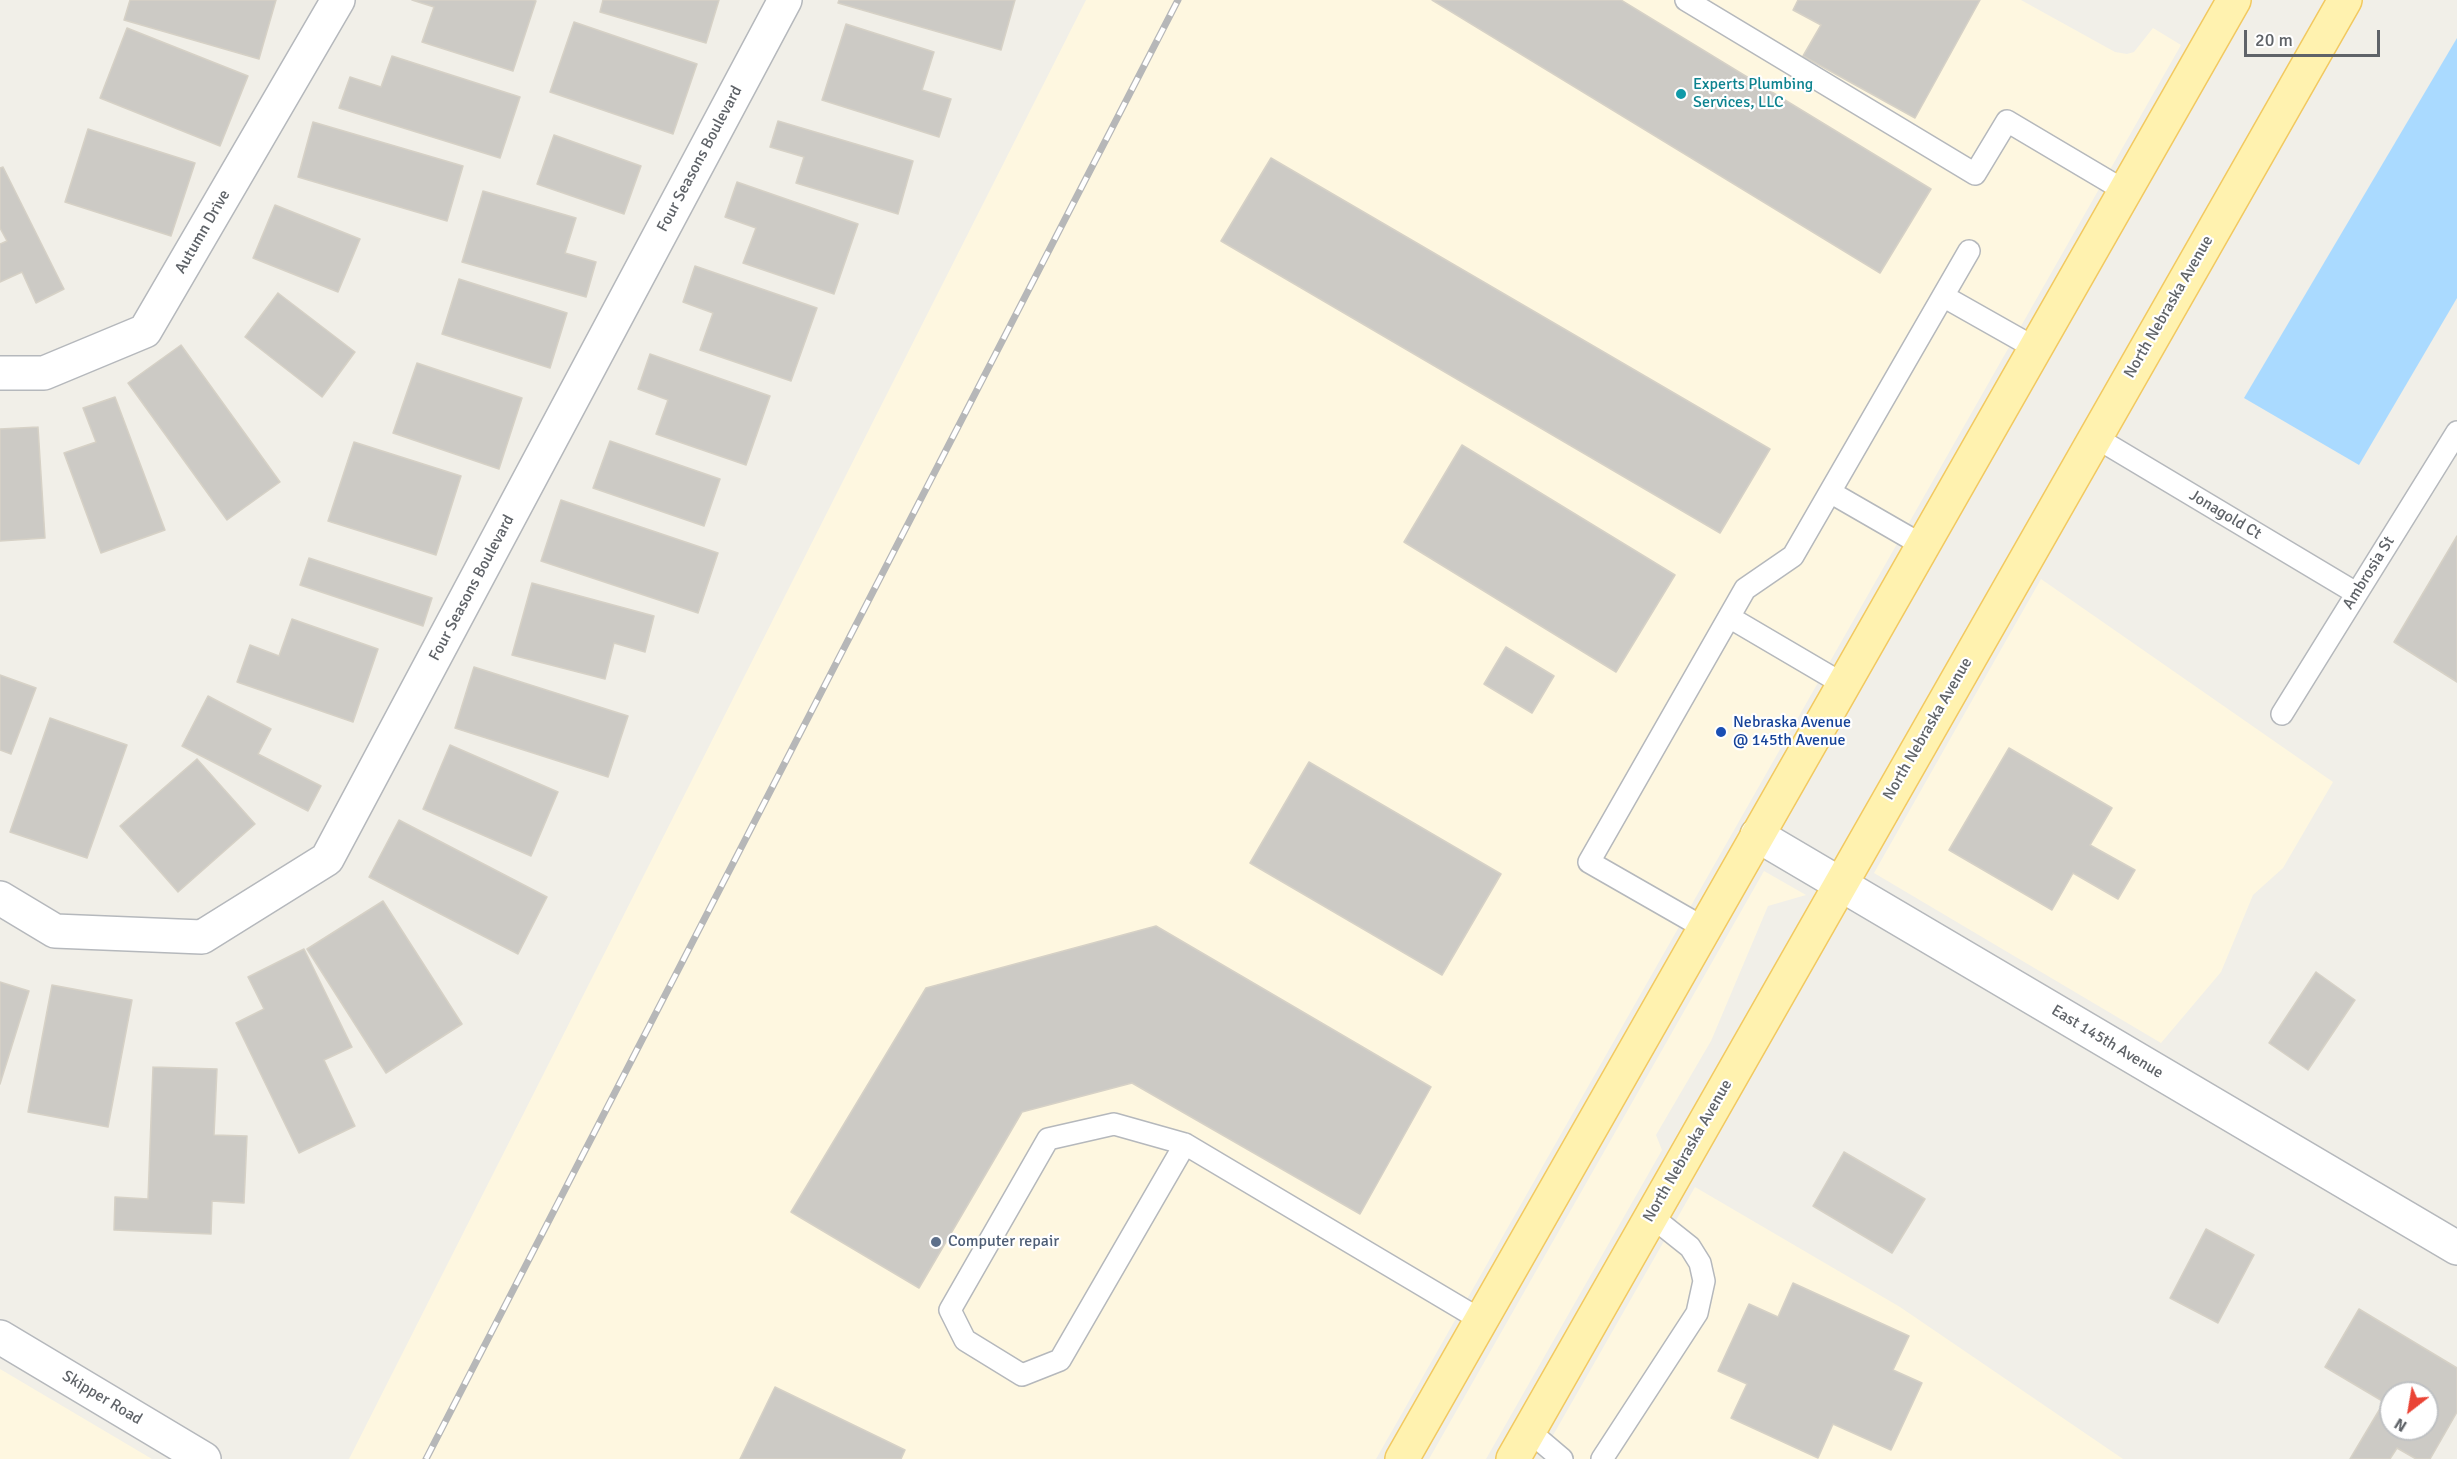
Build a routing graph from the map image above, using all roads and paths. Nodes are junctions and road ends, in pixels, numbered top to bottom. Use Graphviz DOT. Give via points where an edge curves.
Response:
graph roads {
  1 [pos="338,0"];
  2 [pos="785,0"];
  3 [pos="1686,0"];
  4 [pos="2234,0"];
  5 [pos="2345,0"];
  6 [pos="2125,191"];
  7 [pos="1969,251"];
  8 [pos="1943,296"];
  9 [pos="2035,348"];
  10 [pos="0,374"];
  11 [pos="2457,432"];
  12 [pos="2095,437"];
  13 [pos="1830,492"];
  14 [pos="1922,545"];
  15 [pos="2356,593"];
  16 [pos="1729,617"];
  17 [pos="1843,684"];
  18 [pos="2282,714"];
  19 [pos="1756,835"];
  20 [pos="1840,884"];
  21 [pos="0,898"];
  22 [pos="1706,929"];
  23 [pos="1185,1144"];
  24 [pos="1651,1216"];
  25 [pos="2457,1248"];
  26 [pos="1481,1320"];
  27 [pos="0,1337"];
  28 [pos="1529,1431"];
  29 [pos="204,1459"];
  30 [pos="1402,1459"];
  31 [pos="1513,1459"];
  32 [pos="1562,1459"];
  33 [pos="1602,1459"];
  1 -- 10 [label="street, Autumn Drive" via="145,331 44,373"];
  2 -- 21 [label="street, Four Seasons Boulevard" via="327,860 201,937 55,930"];
  3 -- 6 [label="lane" via="1975,174 2007,121"];
  4 -- 6 [label="main road"];
  5 -- 12 [label="main road, North Nebraska Avenue"];
  6 -- 9 [label="main road"];
  7 -- 8 [label="lane"];
  8 -- 9 [label="lane"];
  8 -- 13 [label="lane"];
  9 -- 14 [label="main road"];
  11 -- 15 [label="lane, Ambrosia St"];
  12 -- 15 [label="lane, Jonagold Ct"];
  12 -- 20 [label="main road, North Nebraska Avenue"];
  13 -- 14 [label="lane"];
  13 -- 16 [label="lane" via="1793,556 1745,589"];
  14 -- 17 [label="main road"];
  15 -- 18 [label="lane, Ambrosia St"];
  16 -- 17 [label="lane"];
  16 -- 22 [label="lane" via="1589,862"];
  17 -- 19 [label="main road"];
  19 -- 20 [label="street, East 145th Avenue"];
  19 -- 22 [label="main road"];
  20 -- 24 [label="main road, North Nebraska Avenue"];
  20 -- 25 [label="street, East 145th Avenue"];
  22 -- 26 [label="main road"];
  23 -- 23 [label="lane" via="1114,1124 1048,1139 950,1310 965,1340 1022,1375 1060,1360"];
  23 -- 26 [label="lane"];
  24 -- 28 [label="main road, North Nebraska Avenue"];
  24 -- 33 [label="lane" via="1690,1247 1700,1263 1704,1281 1697,1312"];
  26 -- 30 [label="main road"];
  27 -- 29 [label="street, Skipper Road"];
  28 -- 31 [label="main road, North Nebraska Avenue"];
  28 -- 32 [label="lane"];
}
